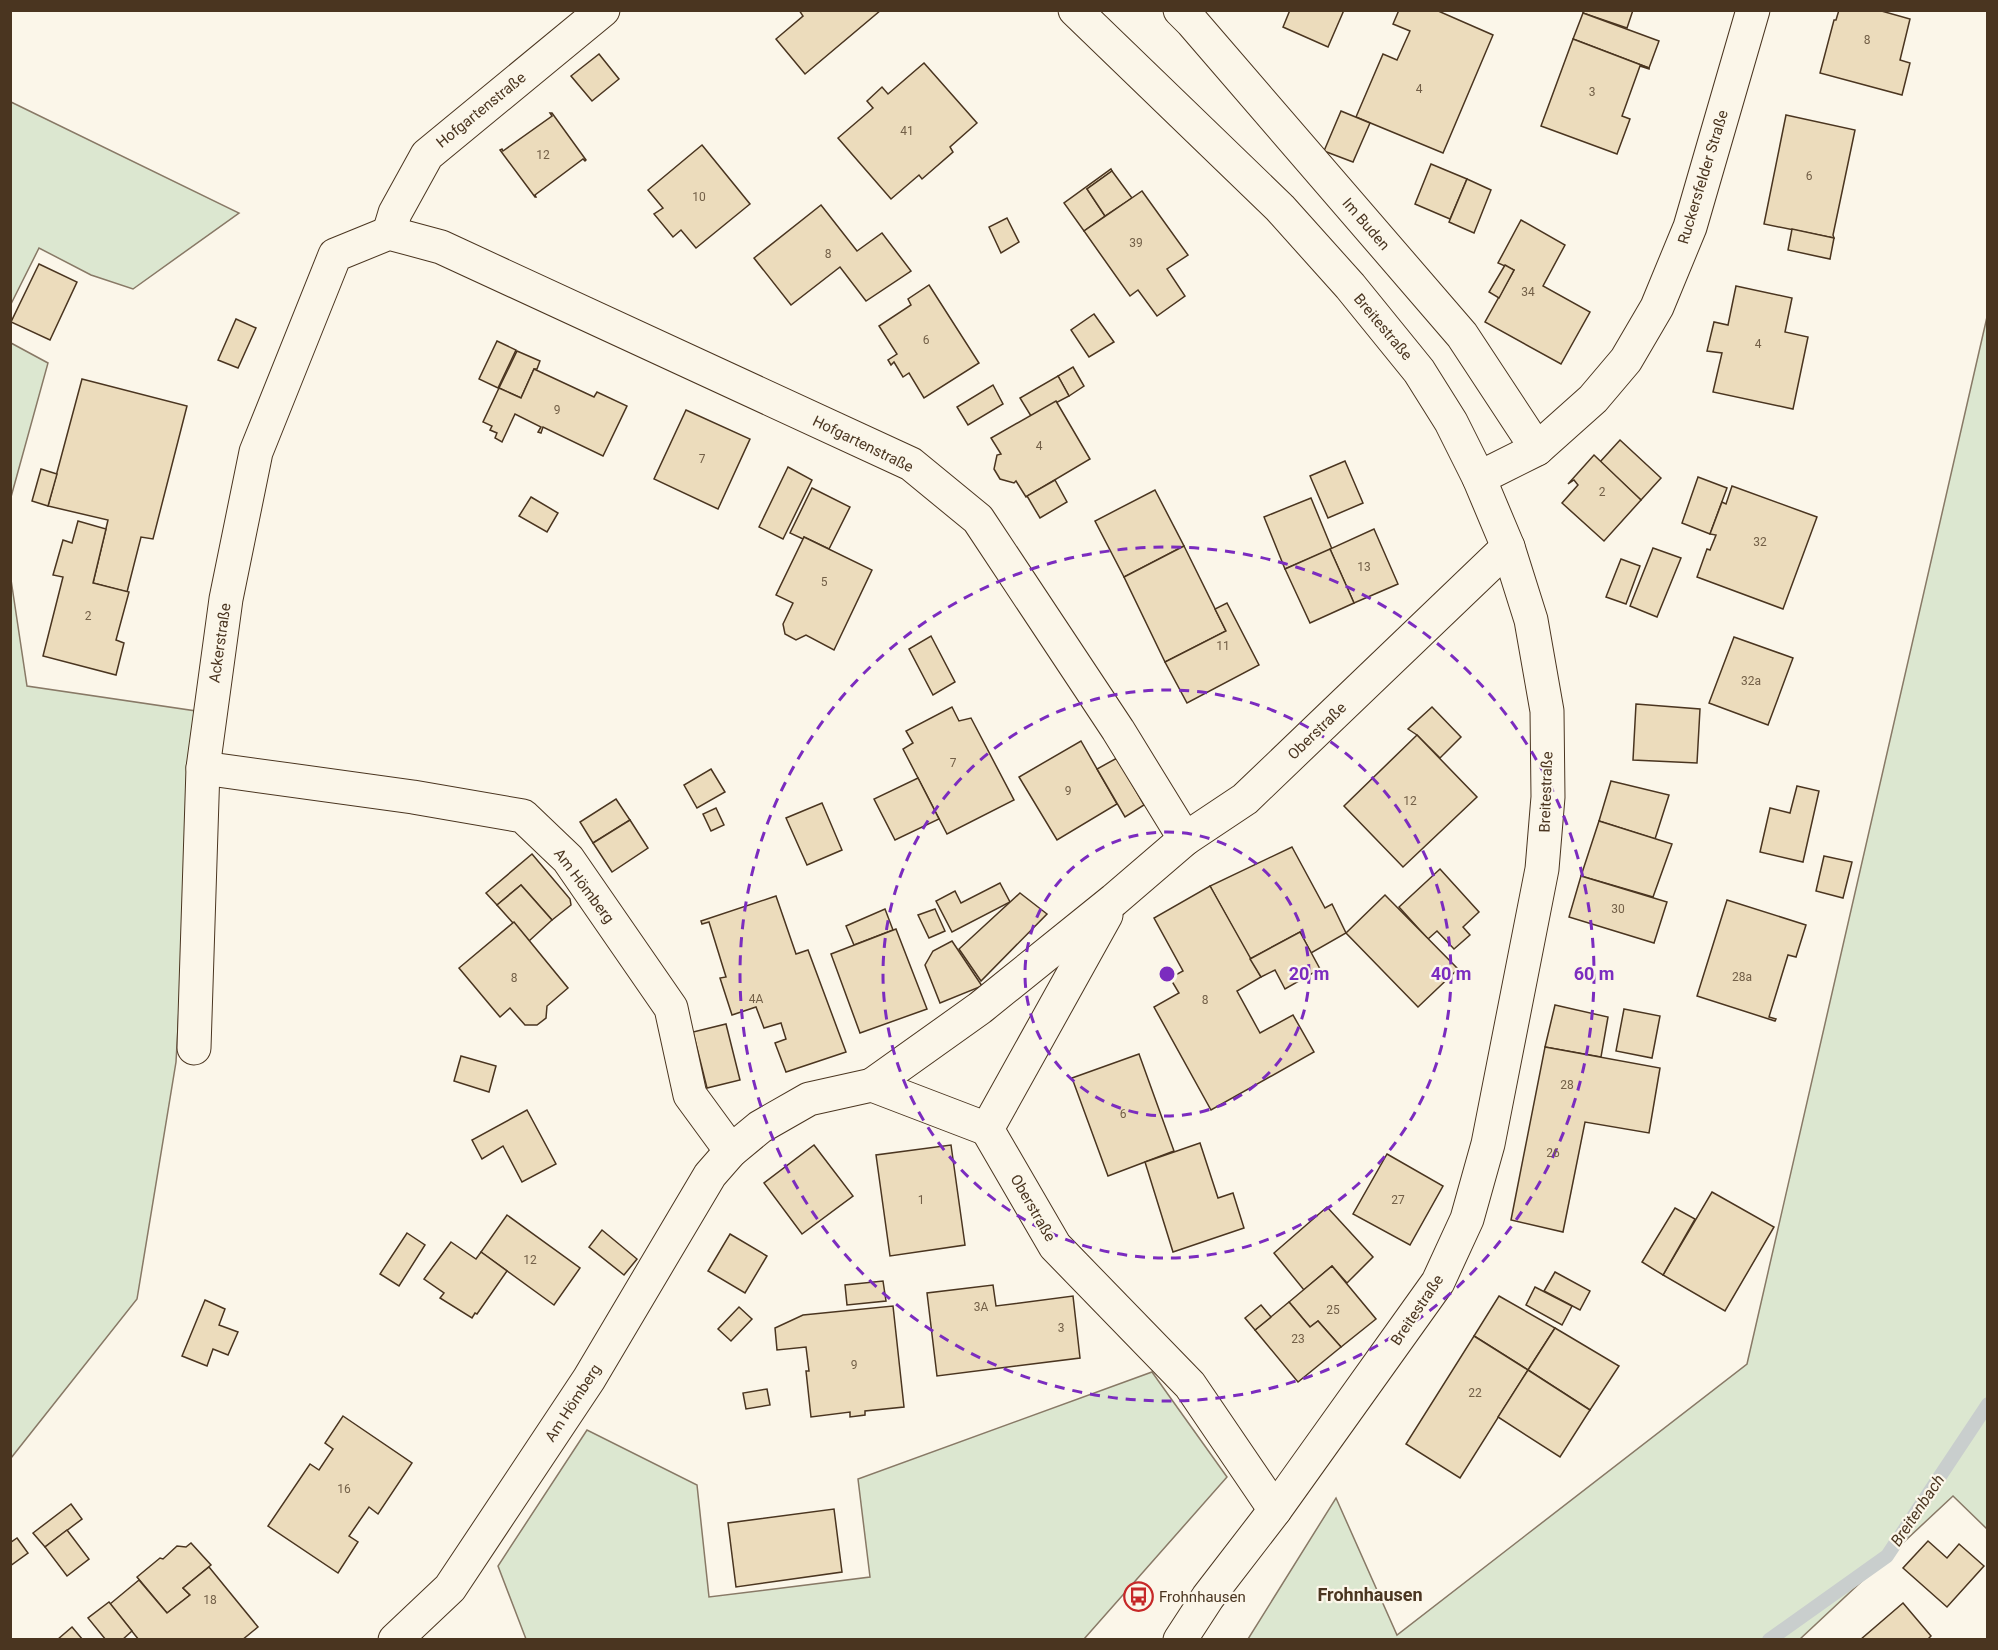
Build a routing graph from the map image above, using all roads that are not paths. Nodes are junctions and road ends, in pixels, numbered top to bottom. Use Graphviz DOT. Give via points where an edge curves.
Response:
graph roads {
  1 [pos="603,10"];
  2 [pos="1075,10"];
  3 [pos="1753,10"];
  4 [pos="1190,14"];
  5 [pos="389,233"];
  6 [pos="1537,449"];
  7 [pos="1479,478"];
  8 [pos="1508,547"];
  9 [pos="203,768"];
  10 [pos="1185,839"];
  11 [pos="1114,900"];
  12 [pos="194,1048"];
  13 [pos="872,1085"];
  14 [pos="987,1129"];
  15 [pos="731,1151"];
  16 [pos="1275,1510"];
  17 [pos="395,1640"];
  18 [pos="1180,1640"];
  1 -- 5 [label="street, Hofgartenstraße" via="427,155 395,213"];
  2 -- 7 [label="street, Breitestraße" via="1280,208 1350,286 1419,371"];
  3 -- 6 [label="street, Ruckersfelder Straße" via="1690,227 1657,307 1626,360 1593,399"];
  4 -- 6 [label="street, Im Buden" via="1462,335"];
  5 -- 9 [label="street, Ackerstraße" via="335,255 256,452 226,599"];
  5 -- 10 [label="street, Hofgartenstraße" via="441,247 911,464 978,519"];
  6 -- 7 [label="street, Ruckersfelder Straße"];
  7 -- 8 [label="street, Breitestraße"];
  8 -- 10 [label="street, Oberstraße" via="1245,800"];
  8 -- 16 [label="street, Breitestraße" via="1531,620 1546,711 1548,796 1542,869 1488,1144 1467,1219 1438,1282"];
  9 -- 12 [label="street, Ackerstraße"];
  9 -- 15 [label="street, Am Hömberg" via="523,816 568,859 671,1008 690,1095"];
  10 -- 11 [label="street, Oberstraße"];
  11 -- 13 [label="street, Oberstraße" via="980,1008"];
  11 -- 14 [label="street, Oberstraße"];
  13 -- 14 [label="street"];
  13 -- 15 [label="street, Am Hömberg" via="809,1099 760,1128"];
  14 -- 16 [label="street, Oberstraße" via="1055,1246 1190,1386"];
  15 -- 17 [label="street, Am Hömberg" via="710,1175 589,1379 450,1588"];
  16 -- 18 [label="street, Breitestraße" via="1230,1566"];
}
